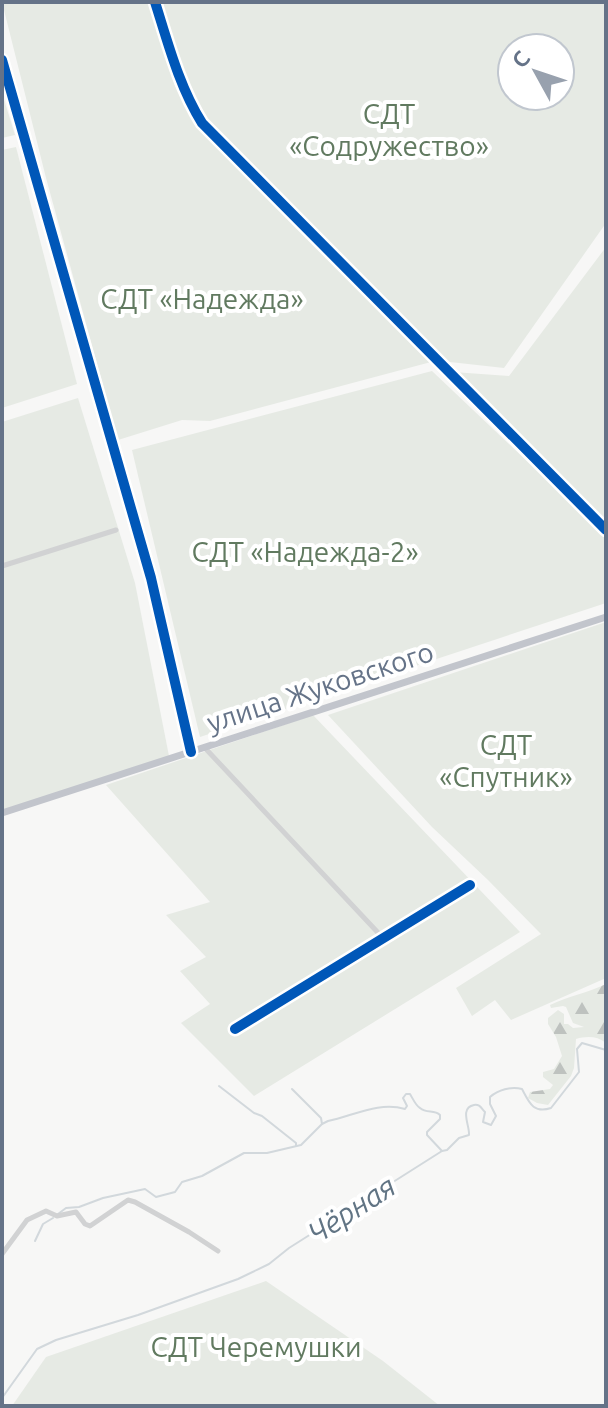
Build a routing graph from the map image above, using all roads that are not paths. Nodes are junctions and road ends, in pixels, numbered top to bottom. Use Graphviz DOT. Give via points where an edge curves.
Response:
graph roads {
  1 [pos="155,2"];
  2 [pos="2,60"];
  3 [pos="116,530"];
  4 [pos="606,530"];
  5 [pos="2,566"];
  6 [pos="606,617"];
  7 [pos="205,748"];
  8 [pos="191,752"];
  9 [pos="2,813"];
  10 [pos="470,885"];
  11 [pos="383,938"];
  12 [pos="235,1029"];
  13 [pos="218,1251"];
  14 [pos="2,1254"];
  1 -- 4 [label="street" via="181,82 202,123"];
  2 -- 8 [label="street" via="151,578"];
  3 -- 5 [label="street"];
  6 -- 7 [label="main road, улица Жуковского"];
  7 -- 8 [label="main road, улица Жуковского"];
  7 -- 11 [label="street"];
  8 -- 9 [label="main road, улица Жуковского"];
  10 -- 11 [label="street"];
  11 -- 12 [label="street"];
  13 -- 14 [label="street" via="128,1200 90,1226 76,1212 57,1216 46,1211 27,1220"];
}
